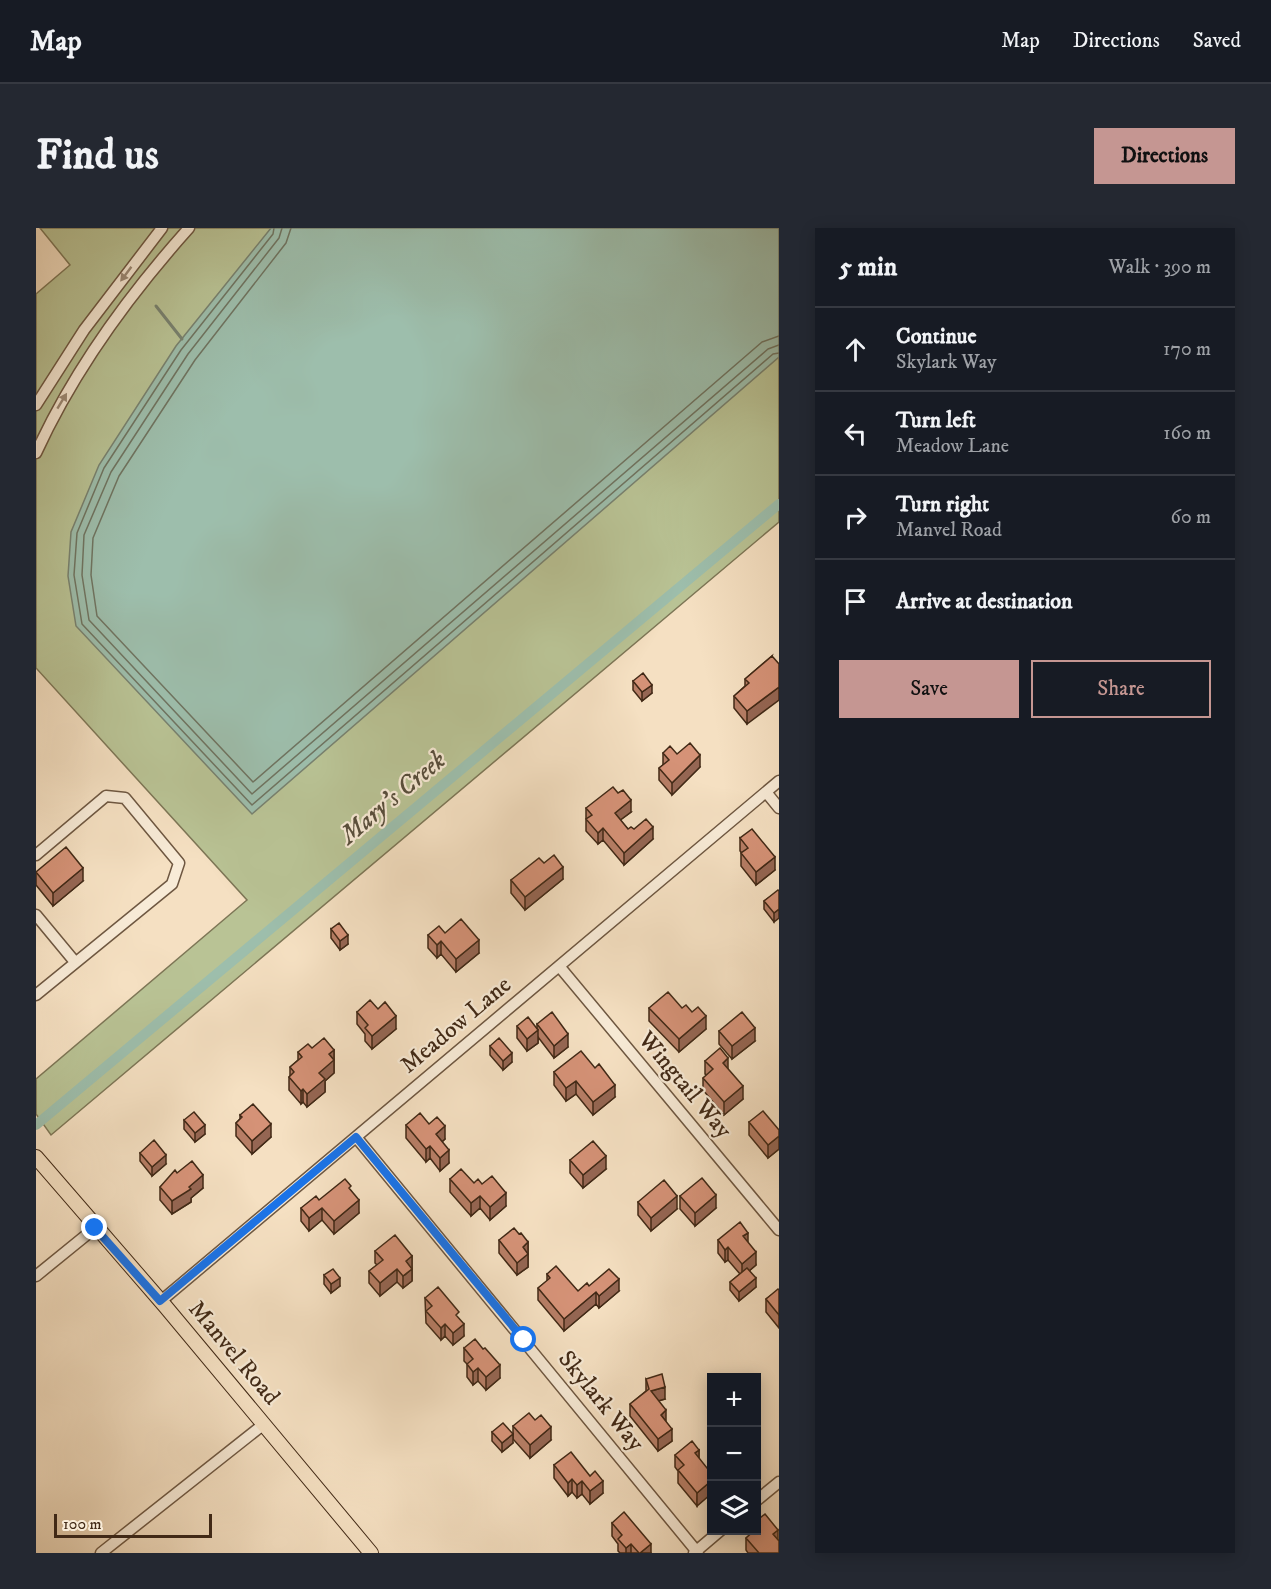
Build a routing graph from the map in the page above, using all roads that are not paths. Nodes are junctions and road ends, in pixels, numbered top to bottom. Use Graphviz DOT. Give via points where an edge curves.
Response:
graph roads {
  1 [pos="162,228"];
  2 [pos="189,228"];
  3 [pos="68,355"];
  4 [pos="84,364"];
  5 [pos="36,405"];
  6 [pos="36,453"];
  7 [pos="779,781"];
  8 [pos="766,792"];
  9 [pos="779,808"];
  10 [pos="36,855"];
  11 [pos="36,915"];
  12 [pos="75,962"];
  13 [pos="559,966"];
  14 [pos="36,995"];
  15 [pos="356,1137"];
  16 [pos="36,1157"];
  17 [pos="95,1228"];
  18 [pos="779,1230"];
  19 [pos="36,1276"];
  20 [pos="160,1301"];
  21 [pos="264,1424"];
  22 [pos="779,1482"];
  23 [pos="761,1497"];
  24 [pos="715,1535"];
  25 [pos="696,1552"];
  26 [pos="101,1553"];
  27 [pos="371,1553"];
  1 -- 3 [label="street, one-way"];
  2 -- 4 [label="street"];
  3 -- 4 [label="street"];
  3 -- 5 [label="street"];
  6 -- 4 [label="street, one-way"];
  7 -- 8 [label="street, Meadow Lane"];
  8 -- 9 [label="street"];
  8 -- 13 [label="street, Meadow Lane"];
  10 -- 12 [label="street" via="106,796 125,798 179,863 172,884"];
  11 -- 12 [label="street"];
  12 -- 14 [label="street"];
  13 -- 15 [label="street, Meadow Lane"];
  13 -- 18 [label="street, Wingtail Way"];
  15 -- 20 [label="street, Meadow Lane"];
  15 -- 25 [label="street, Skylark Way"];
  16 -- 17 [label="main road, Manvel Road"];
  17 -- 19 [label="street"];
  17 -- 20 [label="main road, Manvel Road"];
  20 -- 21 [label="main road, Manvel Road"];
  21 -- 26 [label="street"];
  21 -- 27 [label="main road, Manvel Road"];
  22 -- 23 [label="street"];
  24 -- 25 [label="street"];
}
